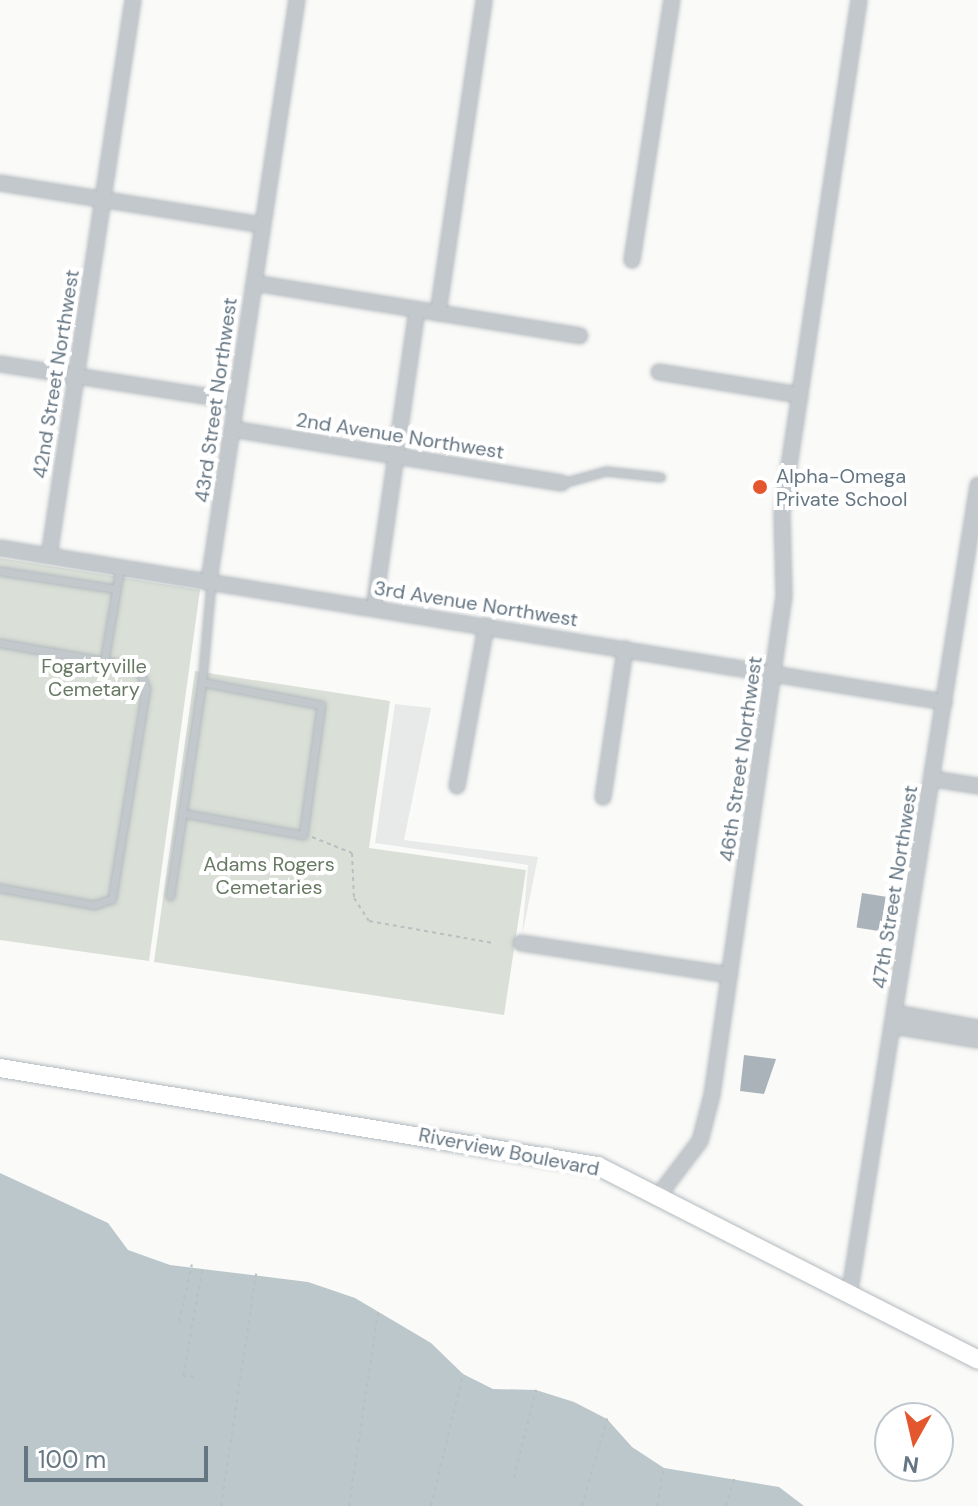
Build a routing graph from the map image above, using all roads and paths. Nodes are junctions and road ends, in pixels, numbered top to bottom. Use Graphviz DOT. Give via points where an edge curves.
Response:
graph roads {
  1 [pos="133,0"];
  2 [pos="297,0"];
  3 [pos="484,0"];
  4 [pos="672,0"];
  5 [pos="859,0"];
  6 [pos="0,183"];
  7 [pos="103,199"];
  8 [pos="263,225"];
  9 [pos="632,260"];
  10 [pos="254,283"];
  11 [pos="417,310"];
  12 [pos="438,313"];
  13 [pos="580,336"];
  14 [pos="0,364"];
  15 [pos="659,372"];
  16 [pos="77,377"];
  17 [pos="800,395"];
  18 [pos="236,401"];
  19 [pos="232,429"];
  20 [pos="396,456"];
  21 [pos="661,477"];
  22 [pos="562,483"];
  23 [pos="978,485"];
  24 [pos="975,529"];
  25 [pos="0,548"];
  26 [pos="49,556"];
  27 [pos="120,567"];
  28 [pos="0,571"];
  29 [pos="209,581"];
  30 [pos="116,589"];
  31 [pos="374,608"];
  32 [pos="486,626"];
  33 [pos="0,643"];
  34 [pos="625,649"];
  35 [pos="104,662"];
  36 [pos="774,674"];
  37 [pos="202,682"];
  38 [pos="945,702"];
  39 [pos="933,779"];
  40 [pos="457,786"];
  41 [pos="978,786"];
  42 [pos="603,797"];
  43 [pos="182,813"];
  44 [pos="303,835"];
  45 [pos="0,888"];
  46 [pos="170,896"];
  47 [pos="493,943"];
  48 [pos="521,943"];
  49 [pos="730,975"];
  50 [pos="894,1020"];
  51 [pos="978,1028"];
  52 [pos="978,1040"];
  53 [pos="0,1068"];
  54 [pos="659,1195"];
  55 [pos="192,1264"];
  56 [pos="203,1266"];
  57 [pos="256,1274"];
  58 [pos="849,1296"];
  59 [pos="378,1311"];
  60 [pos="179,1322"];
  61 [pos="978,1360"];
  62 [pos="463,1374"];
  63 [pos="194,1377"];
  64 [pos="536,1390"];
  65 [pos="607,1419"];
  66 [pos="664,1468"];
  67 [pos="735,1477"];
  68 [pos="514,1478"];
  69 [pos="221,1506"];
  70 [pos="349,1506"];
  71 [pos="431,1506"];
  72 [pos="582,1506"];
  73 [pos="657,1506"];
  74 [pos="726,1506"];
  1 -- 7 [label="street, 42nd Street Northwest"];
  2 -- 8 [label="street, 43rd Street Northwest"];
  3 -- 12 [label="street"];
  4 -- 9 [label="street"];
  5 -- 17 [label="street, 46th Street Northwest"];
  6 -- 7 [label="street"];
  7 -- 8 [label="street"];
  7 -- 16 [label="street, 42nd Street Northwest"];
  8 -- 10 [label="street, 43rd Street Northwest"];
  10 -- 11 [label="street"];
  10 -- 18 [label="street, 43rd Street Northwest"];
  11 -- 12 [label="street"];
  11 -- 20 [label="street"];
  12 -- 13 [label="street"];
  14 -- 16 [label="street"];
  15 -- 17 [label="street"];
  16 -- 18 [label="street"];
  16 -- 26 [label="street, 42nd Street Northwest"];
  17 -- 36 [label="street, 46th Street Northwest" via="782,513 784,596"];
  18 -- 19 [label="street, 43rd Street Northwest"];
  19 -- 20 [label="street, 2nd Avenue Northwest"];
  19 -- 29 [label="street, 43rd Street Northwest"];
  20 -- 22 [label="street, 2nd Avenue Northwest"];
  20 -- 31 [label="street"];
  21 -- 22 [label="lane" via="606,471"];
  23 -- 24 [label="street, 47th Street Northwest"];
  24 -- 38 [label="street, 47th Street Northwest"];
  25 -- 26 [label="street, 3rd Avenue Northwest"];
  26 -- 27 [label="street, 3rd Avenue Northwest"];
  27 -- 29 [label="street, 3rd Avenue Northwest"];
  27 -- 30 [label="lane"];
  28 -- 30 [label="lane"];
  29 -- 31 [label="street, 3rd Avenue Northwest"];
  29 -- 37 [label="lane" via="214,588"];
  30 -- 35 [label="lane"];
  31 -- 32 [label="street, 3rd Avenue Northwest"];
  32 -- 34 [label="street, 3rd Avenue Northwest"];
  32 -- 40 [label="street"];
  33 -- 35 [label="lane"];
  34 -- 36 [label="street, 3rd Avenue Northwest"];
  34 -- 42 [label="street"];
  35 -- 45 [label="lane" via="139,670 146,688 112,899 94,905"];
  36 -- 38 [label="street, 3rd Avenue Northwest"];
  36 -- 49 [label="street, 46th Street Northwest"];
  37 -- 43 [label="lane"];
  37 -- 44 [label="lane" via="321,705"];
  38 -- 39 [label="street, 47th Street Northwest"];
  39 -- 41 [label="street"];
  39 -- 50 [label="street, 47th Street Northwest"];
  43 -- 44 [label="lane"];
  43 -- 46 [label="lane"];
  44 -- 47 [label="path" via="330,840 352,853 354,898 369,921"];
  48 -- 49 [label="street"];
  49 -- 54 [label="street, 46th Street Northwest" via="706,1126"];
  50 -- 51 [label="street"];
  50 -- 52 [label="street"];
  50 -- 58 [label="street, 47th Street Northwest"];
  53 -- 54 [label="street, Riverview Boulevard" via="571,1159"];
  54 -- 58 [label="street, Riverview Boulevard"];
  55 -- 60 [label="path"];
  56 -- 63 [label="path" via="183,1376"];
  57 -- 69 [label="path"];
  58 -- 61 [label="street, Riverview Boulevard"];
  59 -- 70 [label="path"];
  62 -- 71 [label="path"];
  64 -- 68 [label="path"];
  65 -- 72 [label="path"];
  66 -- 73 [label="path"];
  67 -- 74 [label="path"];
}
